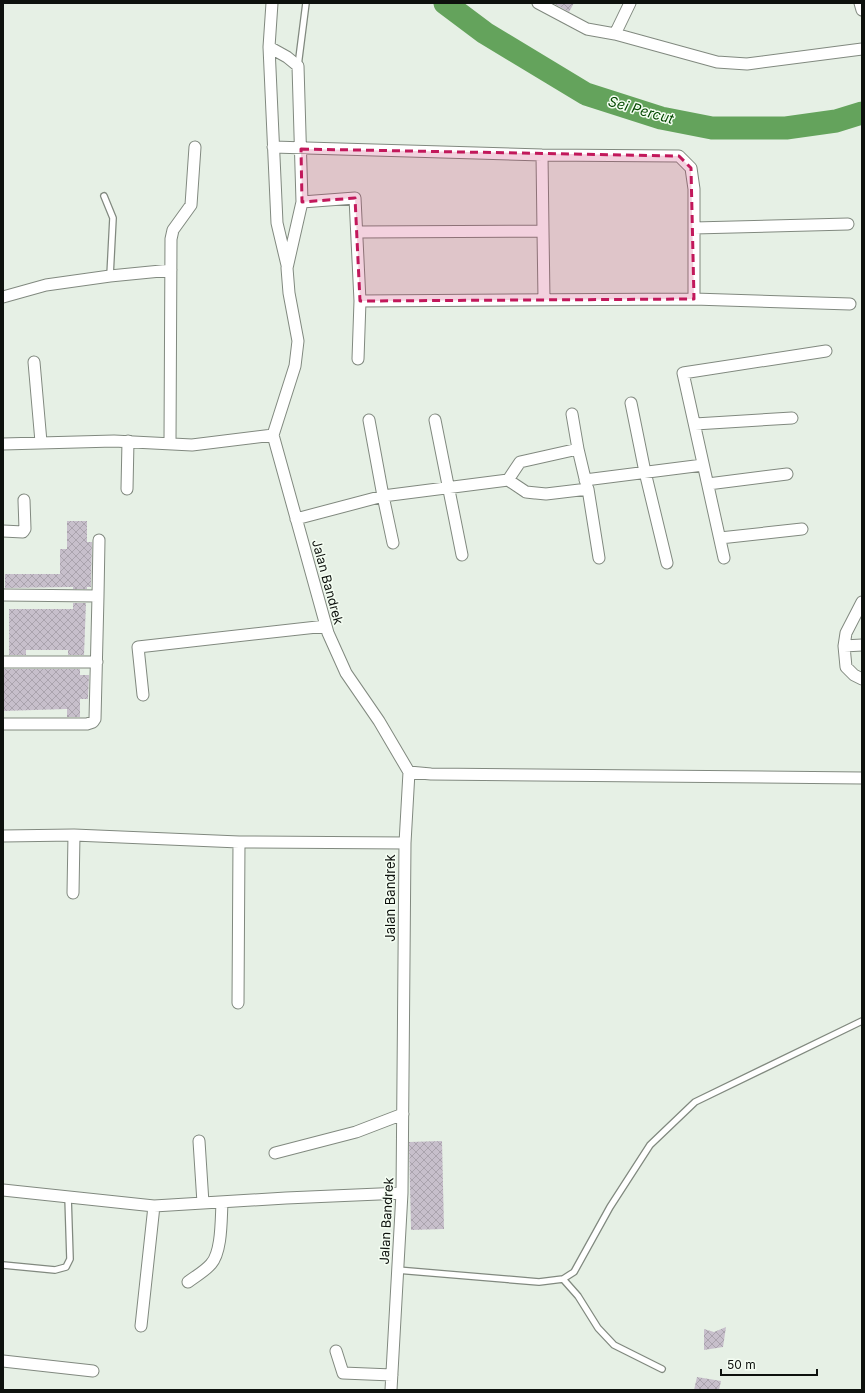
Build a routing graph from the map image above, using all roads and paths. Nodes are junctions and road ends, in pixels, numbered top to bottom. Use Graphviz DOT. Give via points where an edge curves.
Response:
graph roads {
  1 [pos="272,3"];
  2 [pos="306,3"];
  3 [pos="538,3"];
  4 [pos="630,3"];
  5 [pos="860,3"];
  6 [pos="862,10"];
  7 [pos="615,34"];
  8 [pos="270,47"];
  9 [pos="862,49"];
  10 [pos="298,66"];
  11 [pos="195,147"];
  12 [pos="274,147"];
  13 [pos="301,149"];
  14 [pos="542,155"];
  15 [pos="104,196"];
  16 [pos="302,202"];
  17 [pos="848,224"];
  18 [pos="694,228"];
  19 [pos="543,231"];
  20 [pos="358,232"];
  21 [pos="287,268"];
  22 [pos="170,270"];
  23 [pos="110,276"];
  24 [pos="3,297"];
  25 [pos="544,299"];
  26 [pos="694,299"];
  27 [pos="360,301"];
  28 [pos="850,304"];
  29 [pos="826,351"];
  30 [pos="358,359"];
  31 [pos="34,362"];
  32 [pos="631,403"];
  33 [pos="572,414"];
  34 [pos="792,418"];
  35 [pos="369,420"];
  36 [pos="434,420"];
  37 [pos="694,424"];
  38 [pos="274,436"];
  39 [pos="128,441"];
  40 [pos="41,442"];
  41 [pos="170,443"];
  42 [pos="3,444"];
  43 [pos="578,449"];
  44 [pos="703,465"];
  45 [pos="645,472"];
  46 [pos="787,474"];
  47 [pos="508,480"];
  48 [pos="708,484"];
  49 [pos="587,485"];
  50 [pos="449,488"];
  51 [pos="127,489"];
  52 [pos="382,496"];
  53 [pos="24,500"];
  54 [pos="296,518"];
  55 [pos="802,529"];
  56 [pos="3,531"];
  57 [pos="720,538"];
  58 [pos="99,540"];
  59 [pos="393,543"];
  60 [pos="462,555"];
  61 [pos="599,558"];
  62 [pos="724,558"];
  63 [pos="667,563"];
  64 [pos="3,595"];
  65 [pos="98,596"];
  66 [pos="862,602"];
  67 [pos="326,626"];
  68 [pos="862,645"];
  69 [pos="844,646"];
  70 [pos="3,662"];
  71 [pos="96,662"];
  72 [pos="862,679"];
  73 [pos="143,695"];
  74 [pos="3,724"];
  75 [pos="409,772"];
  76 [pos="862,778"];
  77 [pos="3,836"];
  78 [pos="74,836"];
  79 [pos="239,842"];
  80 [pos="404,843"];
  81 [pos="73,893"];
  82 [pos="238,1004"];
  83 [pos="862,1021"];
  84 [pos="403,1114"];
  85 [pos="199,1141"];
  86 [pos="274,1153"];
  87 [pos="3,1190"];
  88 [pos="402,1193"];
  89 [pos="68,1196"];
  90 [pos="203,1203"];
  91 [pos="222,1203"];
  92 [pos="154,1206"];
  93 [pos="3,1265"];
  94 [pos="397,1270"];
  95 [pos="563,1278"];
  96 [pos="188,1282"];
  97 [pos="140,1326"];
  98 [pos="336,1350"];
  99 [pos="3,1361"];
  100 [pos="662,1369"];
  101 [pos="93,1370"];
  102 [pos="392,1375"];
  103 [pos="391,1390"];
  1 -- 8 [label="street"];
  2 -- 10 [label="lane"];
  3 -- 7 [label="street" via="587,28"];
  4 -- 7 [label="street"];
  5 -- 6 [label="street"];
  7 -- 9 [label="street" via="716,62 746,64"];
  8 -- 10 [label="street"];
  8 -- 12 [label="street"];
  10 -- 13 [label="street"];
  11 -- 22 [label="street" via="192,205 173,230 170,239"];
  12 -- 13 [label="street"];
  12 -- 21 [label="street" via="277,223"];
  13 -- 14 [label="street"];
  13 -- 16 [label="street"];
  14 -- 18 [label="street" via="679,156 691,168"];
  14 -- 19 [label="street"];
  15 -- 23 [label="lane" via="113,218"];
  16 -- 20 [label="street" via="355,198"];
  16 -- 21 [label="street"];
  17 -- 18 [label="street"];
  18 -- 26 [label="street"];
  19 -- 20 [label="street"];
  19 -- 25 [label="street"];
  20 -- 27 [label="street"];
  21 -- 38 [label="street" via="298,341 296,366"];
  22 -- 23 [label="street"];
  22 -- 41 [label="street"];
  23 -- 24 [label="street" via="46,285"];
  25 -- 26 [label="street"];
  25 -- 27 [label="street"];
  26 -- 28 [label="street"];
  27 -- 30 [label="street"];
  29 -- 37 [label="street" via="683,373"];
  31 -- 40 [label="street"];
  32 -- 45 [label="street"];
  33 -- 43 [label="street"];
  34 -- 37 [label="street"];
  35 -- 52 [label="street"];
  36 -- 50 [label="street"];
  37 -- 44 [label="street"];
  38 -- 41 [label="street" via="192,445"];
  38 -- 54 [label="street, Jalan Bandrek"];
  39 -- 40 [label="street"];
  39 -- 41 [label="street"];
  39 -- 51 [label="street"];
  40 -- 42 [label="street"];
  43 -- 47 [label="street" via="520,462"];
  43 -- 49 [label="street"];
  44 -- 45 [label="street"];
  44 -- 48 [label="street"];
  45 -- 49 [label="street"];
  45 -- 63 [label="street"];
  46 -- 48 [label="street"];
  47 -- 49 [label="street" via="531,492 546,494"];
  47 -- 50 [label="street"];
  48 -- 57 [label="street"];
  49 -- 61 [label="street"];
  50 -- 52 [label="street"];
  50 -- 60 [label="street"];
  52 -- 54 [label="street"];
  52 -- 59 [label="street"];
  53 -- 56 [label="street" via="23,532"];
  54 -- 67 [label="street, Jalan Bandrek"];
  55 -- 57 [label="street"];
  57 -- 62 [label="street"];
  58 -- 65 [label="street"];
  64 -- 65 [label="street"];
  65 -- 71 [label="street"];
  66 -- 69 [label="street" via="846,634"];
  67 -- 73 [label="street" via="138,648"];
  67 -- 75 [label="street, Jalan Bandrek" via="346,673 379,721"];
  68 -- 69 [label="street"];
  69 -- 72 [label="street" via="846,667"];
  70 -- 71 [label="street"];
  71 -- 74 [label="street" via="96,719 93,722"];
  75 -- 76 [label="street"];
  75 -- 80 [label="street, Jalan Bandrek"];
  77 -- 78 [label="street"];
  78 -- 79 [label="street"];
  78 -- 81 [label="street"];
  79 -- 80 [label="street"];
  79 -- 82 [label="street"];
  80 -- 84 [label="street, Jalan Bandrek"];
  83 -- 95 [label="lane" via="694,1102 650,1145 610,1207 574,1272"];
  84 -- 86 [label="street" via="356,1132"];
  84 -- 88 [label="street, Jalan Bandrek"];
  85 -- 90 [label="street"];
  87 -- 89 [label="street"];
  88 -- 91 [label="street"];
  88 -- 94 [label="street, Jalan Bandrek"];
  89 -- 92 [label="street"];
  89 -- 93 [label="lane" via="70,1259 66,1267 55,1270"];
  90 -- 91 [label="street"];
  90 -- 92 [label="street"];
  91 -- 96 [label="street" via="215,1258"];
  92 -- 97 [label="street"];
  94 -- 95 [label="lane" via="539,1282"];
  94 -- 102 [label="street, Jalan Bandrek"];
  95 -- 100 [label="lane" via="598,1328 614,1345"];
  98 -- 102 [label="street" via="343,1373"];
  99 -- 101 [label="street"];
  102 -- 103 [label="street, Jalan Bandrek"];
}
